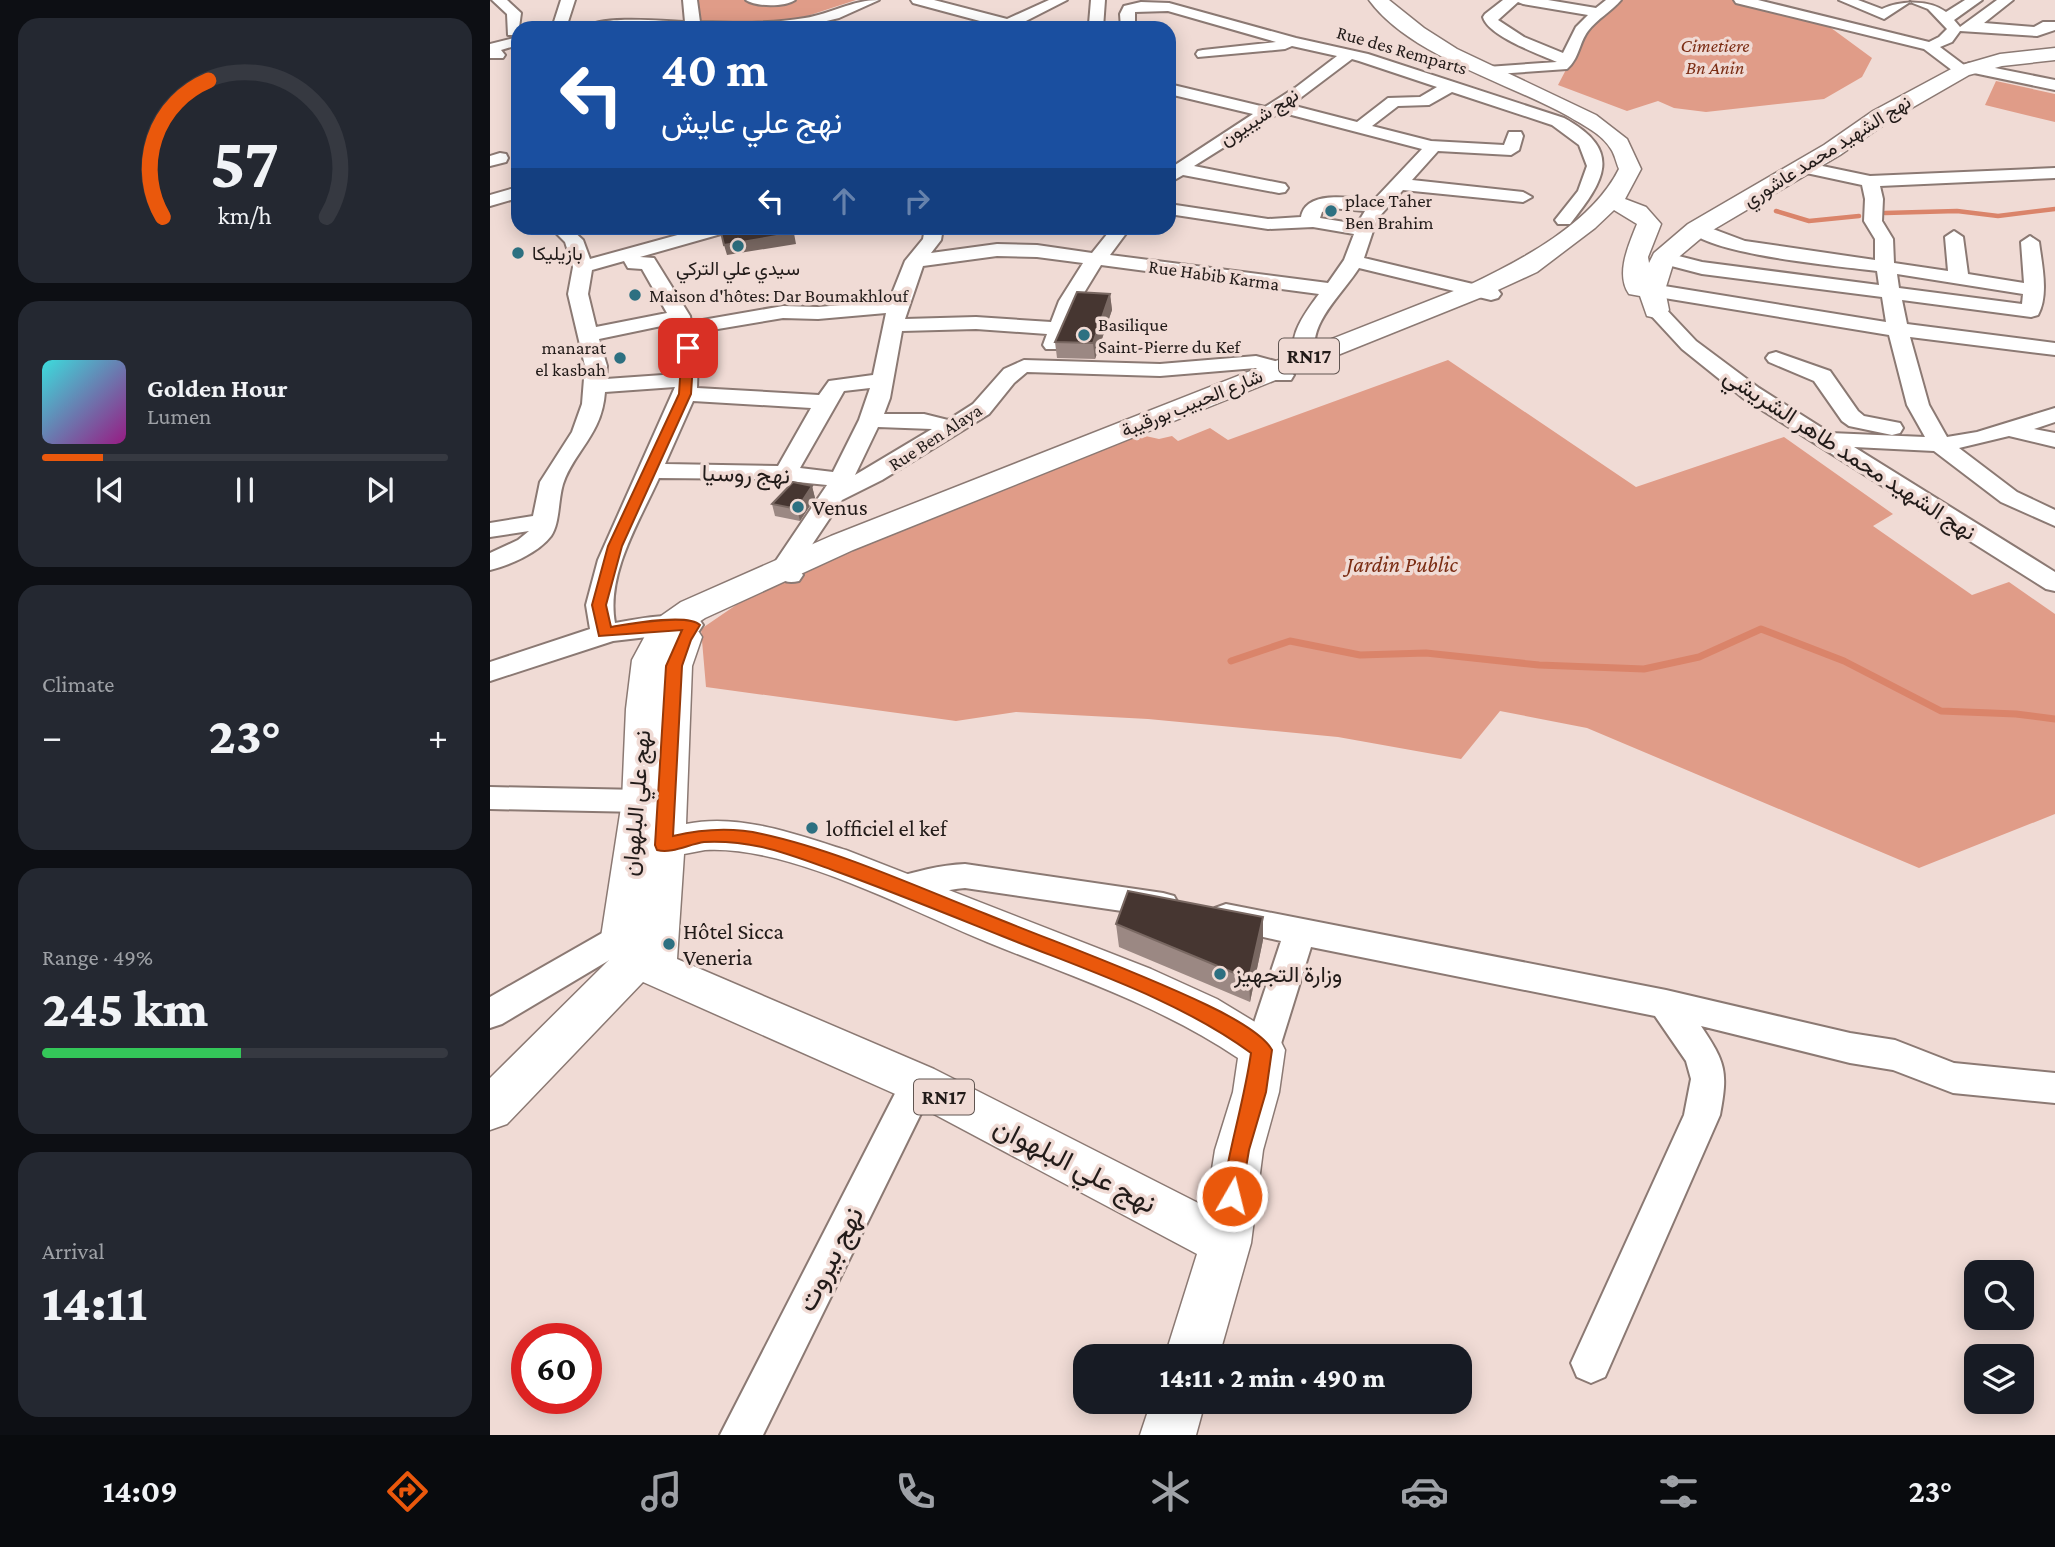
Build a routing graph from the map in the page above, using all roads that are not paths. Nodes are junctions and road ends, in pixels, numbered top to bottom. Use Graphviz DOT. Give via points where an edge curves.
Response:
graph roads {
  1 [pos="500,0"];
  2 [pos="568,0"];
  3 [pos="690,0"];
  4 [pos="753,0"];
  5 [pos="788,0"];
  6 [pos="918,0"];
  7 [pos="1060,0"];
  8 [pos="1098,0"];
  9 [pos="1378,0"];
  10 [pos="1393,0"];
  11 [pos="1512,0"];
  12 [pos="1523,0"];
  13 [pos="1614,0"];
  14 [pos="1741,0"];
  15 [pos="1846,0"];
  16 [pos="1904,0"];
  17 [pos="1975,0"];
  18 [pos="2006,0"];
  19 [pos="869,1"];
  20 [pos="1926,1"];
  21 [pos="1803,7"];
  22 [pos="1599,13"];
  23 [pos="1884,15"];
  24 [pos="1947,18"];
  25 [pos="515,21"];
  26 [pos="561,21"];
  27 [pos="685,21"];
  28 [pos="808,21"];
  29 [pos="838,21"];
  30 [pos="996,21"];
  31 [pos="1014,21"];
  32 [pos="1096,21"];
  33 [pos="1127,21"];
  34 [pos="2053,22"];
  35 [pos="1972,26"];
  36 [pos="490,33"];
  37 [pos="1870,33"];
  38 [pos="511,35"];
  39 [pos="1951,36"];
  40 [pos="511,38"];
  41 [pos="1294,42"];
  42 [pos="1928,46"];
  43 [pos="1203,54"];
  44 [pos="1349,54"];
  45 [pos="2054,55"];
  46 [pos="506,56"];
  47 [pos="1568,61"];
  48 [pos="1966,69"];
  49 [pos="1494,71"];
  50 [pos="1452,85"];
  51 [pos="2055,85"];
  52 [pos="1176,90"];
  53 [pos="1271,109"];
  54 [pos="1360,127"];
  55 [pos="1516,136"];
  56 [pos="1431,146"];
  57 [pos="1803,166"];
  58 [pos="1176,173"];
  59 [pos="2055,173"];
  60 [pos="1176,174"];
  61 [pos="1870,181"];
  62 [pos="1400,184"];
  63 [pos="1279,188"];
  64 [pos="511,194"];
  65 [pos="1523,197"];
  66 [pos="490,201"];
  67 [pos="1618,204"];
  68 [pos="1376,207"];
  69 [pos="1176,210"];
  70 [pos="1564,220"];
  71 [pos="1313,222"];
  72 [pos="1697,229"];
  73 [pos="1362,230"];
  74 [pos="568,235"];
  75 [pos="696,235"];
  76 [pos="933,235"];
  77 [pos="1116,235"];
  78 [pos="1954,237"];
  79 [pos="2030,242"];
  80 [pos="628,253"];
  81 [pos="1662,258"];
  82 [pos="1096,260"];
  83 [pos="915,261"];
  84 [pos="1354,261"];
  85 [pos="1885,265"];
  86 [pos="583,267"];
  87 [pos="1959,278"];
  88 [pos="2055,287"];
  89 [pos="2034,288"];
  90 [pos="1333,290"];
  91 [pos="1484,292"];
  92 [pos="1891,293"];
  93 [pos="1654,300"];
  94 [pos="2031,311"];
  95 [pos="895,316"];
  96 [pos="683,322"];
  97 [pos="1060,329"];
  98 [pos="1898,330"];
  99 [pos="588,335"];
  100 [pos="2033,346"];
  101 [pos="2055,349"];
  102 [pos="1776,358"];
  103 [pos="1044,365"];
  104 [pos="1292,367"];
  105 [pos="881,380"];
  106 [pos="595,386"];
  107 [pos="687,387"];
  108 [pos="825,402"];
  109 [pos="2055,415"];
  110 [pos="870,420"];
  111 [pos="951,427"];
  112 [pos="1858,430"];
  113 [pos="2011,430"];
  114 [pos="1824,439"];
  115 [pos="2055,440"];
  116 [pos="1938,441"];
  117 [pos="651,471"];
  118 [pos="785,474"];
  119 [pos="837,487"];
  120 [pos="2055,519"];
  121 [pos="544,521"];
  122 [pos="490,530"];
  123 [pos="490,562"];
  124 [pos="787,571"];
  125 [pos="2055,583"];
  126 [pos="683,625"];
  127 [pos="604,633"];
  128 [pos="490,672"];
  129 [pos="490,798"];
  130 [pos="641,801"];
  131 [pos="649,848"];
  132 [pos="902,888"];
  133 [pos="1300,931"];
  134 [pos="642,953"];
  135 [pos="1666,1004"];
  136 [pos="490,1014"];
  137 [pos="1262,1050"];
  138 [pos="918,1083"];
  139 [pos="2055,1088"];
  140 [pos="490,1109"];
  141 [pos="1226,1243"];
  142 [pos="1196,1344"];
  143 [pos="1591,1363"];
  144 [pos="1174,1414"];
  145 [pos="741,1435"];
  146 [pos="1168,1435"];
  1 -- 25 [label="street" via="514,13"];
  2 -- 26 [label="street"];
  3 -- 27 [label="street"];
  4 -- 5 [label="street"];
  6 -- 30 [label="street"];
  7 -- 31 [label="street"];
  8 -- 32 [label="street"];
  9 -- 49 [label="main road, شارع الحبيب بورقيبة / RN17" via="1434,44"];
  10 -- 49 [label="main road, شارع الحبيب بورقيبة / RN17"];
  11 -- 47 [label="street" via="1490,17 1491,22"];
  12 -- 22 [label="street"];
  13 -- 22 [label="street"];
  14 -- 21 [label="street"];
  15 -- 23 [label="street"];
  16 -- 23 [label="street"];
  17 -- 24 [label="street"];
  18 -- 35 [label="street"];
  19 -- 28 [label="street"];
  19 -- 29 [label="street"];
  20 -- 24 [label="street"];
  21 -- 37 [label="street"];
  22 -- 47 [label="street" via="1577,36"];
  23 -- 37 [label="street" via="1892,23"];
  24 -- 39 [label="street" via="1954,29"];
  33 -- 41 [label="street, Rue des Remparts" via="1129,9 1158,6"];
  34 -- 35 [label="street" via="2038,32"];
  35 -- 39 [label="street"];
  36 -- 38 [label="street"];
  37 -- 42 [label="street"];
  39 -- 42 [label="street"];
  40 -- 46 [label="street" via="491,51"];
  41 -- 43 [label="street"];
  41 -- 44 [label="street, Rue des Remparts"];
  42 -- 48 [label="street"];
  44 -- 50 [label="street, Rue des Remparts"];
  44 -- 53 [label="street, نهج شيبيون"];
  45 -- 48 [label="main road, نهج الشهيد محمد عاشوري" via="2000,60"];
  47 -- 49 [label="street" via="1555,68"];
  48 -- 51 [label="street"];
  48 -- 57 [label="main road, نهج الشهيد محمد عاشوري"];
  49 -- 67 [label="main road, شارع الحبيب بورقيبة / RN17" via="1586,111 1624,135 1641,169 1637,189"];
  50 -- 54 [label="street" via="1423,102 1390,103"];
  50 -- 70 [label="street, Rue des Remparts" via="1548,116 1588,144 1595,174"];
  52 -- 53 [label="street"];
  53 -- 54 [label="street"];
  53 -- 58 [label="street, نهج شيبيون"];
  54 -- 56 [label="street"];
  55 -- 56 [label="street" via="1511,150"];
  56 -- 62 [label="street"];
  57 -- 61 [label="street"];
  57 -- 72 [label="main road, نهج الشهيد محمد عاشوري"];
  59 -- 61 [label="street"];
  60 -- 63 [label="street"];
  61 -- 85 [label="street" via="1873,221 1884,239"];
  62 -- 65 [label="street"];
  62 -- 68 [label="street"];
  64 -- 66 [label="street"];
  67 -- 91 [label="main road, شارع الحبيب بورقيبة / RN17" via="1539,272"];
  67 -- 93 [label="main road" via="1649,224 1636,257 1636,278 1639,294"];
  68 -- 71 [label="street" via="1324,202 1309,215"];
  68 -- 73 [label="street"];
  69 -- 71 [label="street" via="1268,224"];
  71 -- 73 [label="street"];
  72 -- 81 [label="main road, نهج الشهيد محمد عاشوري"];
  72 -- 85 [label="street" via="1744,246"];
  73 -- 84 [label="street"];
  74 -- 86 [label="street"];
  75 -- 80 [label="street"];
  76 -- 83 [label="street"];
  77 -- 82 [label="street"];
  78 -- 87 [label="street"];
  79 -- 89 [label="street"];
  80 -- 86 [label="street"];
  80 -- 96 [label="street" via="635,264 647,262"];
  81 -- 92 [label="street" via="1702,268"];
  81 -- 93 [label="main road"];
  82 -- 83 [label="street, Rue Habib Karma" via="1014,250"];
  82 -- 90 [label="street, Rue Habib Karma"];
  82 -- 97 [label="street" via="1074,291"];
  83 -- 95 [label="street"];
  84 -- 90 [label="street"];
  84 -- 91 [label="street"];
  85 -- 87 [label="street"];
  85 -- 92 [label="street"];
  86 -- 99 [label="street" via="578,294"];
  87 -- 89 [label="street"];
  88 -- 89 [label="street"];
  89 -- 94 [label="street"];
  90 -- 104 [label="street" via="1303,335"];
  91 -- 104 [label="main road, شارع الحبيب بورقيبة / RN17"];
  92 -- 94 [label="street"];
  92 -- 98 [label="street"];
  93 -- 98 [label="street"];
  93 -- 114 [label="street, نهج الشهيد محمد طاهر الشريشي" via="1689,345 1715,367"];
  94 -- 100 [label="street"];
  95 -- 96 [label="street" via="783,312"];
  95 -- 97 [label="street"];
  95 -- 105 [label="street"];
  96 -- 99 [label="street"];
  96 -- 107 [label="street"];
  97 -- 103 [label="street"];
  98 -- 100 [label="street"];
  98 -- 116 [label="street" via="1918,405"];
  99 -- 106 [label="street" via="596,366"];
  100 -- 101 [label="street"];
  102 -- 112 [label="street" via="1822,376"];
  103 -- 104 [label="street, Rue Ben Alaya" via="1160,370 1256,362"];
  103 -- 111 [label="street, Rue Ben Alaya" via="1017,368 992,399"];
  104 -- 124 [label="main road, شارع الحبيب بورقيبة / RN17"];
  105 -- 108 [label="street" via="837,386"];
  105 -- 110 [label="street"];
  106 -- 107 [label="street"];
  106 -- 121 [label="street" via="583,432 552,482"];
  107 -- 108 [label="street"];
  107 -- 117 [label="street"];
  108 -- 118 [label="street"];
  109 -- 113 [label="street"];
  110 -- 111 [label="street" via="924,421"];
  110 -- 119 [label="street"];
  111 -- 119 [label="street, Rue Ben Alaya" via="874,475"];
  112 -- 114 [label="street"];
  112 -- 116 [label="street"];
  113 -- 115 [label="street"];
  113 -- 116 [label="street"];
  114 -- 125 [label="street, نهج الشهيد محمد طاهر الشريشي"];
  116 -- 120 [label="street" via="2009,496"];
  117 -- 118 [label="street, نهج روسيا"];
  117 -- 127 [label="street" via="606,575 599,605"];
  118 -- 119 [label="street, نهج روسيا"];
  119 -- 124 [label="street"];
  121 -- 122 [label="street"];
  121 -- 123 [label="street" via="534,540"];
  124 -- 126 [label="main road, شارع الحبيب بورقيبة / RN17"];
  126 -- 127 [label="street"];
  126 -- 130 [label="main road, نهج علي البلهوان / RN17" via="658,642 650,660"];
  126 -- 131 [label="main road, نهج علي البلهوان / RN17"];
  127 -- 128 [label="street"];
  129 -- 130 [label="street"];
  130 -- 131 [label="main road, نهج علي البلهوان / RN17"];
  131 -- 132 [label="main road" via="711,835 761,840"];
  131 -- 134 [label="main road, نهج علي البلهوان / RN17"];
  132 -- 133 [label="street" via="965,876 1118,897"];
  132 -- 137 [label="main road" via="1201,1011"];
  133 -- 135 [label="street"];
  133 -- 137 [label="street"];
  134 -- 136 [label="street"];
  134 -- 138 [label="main road, نهج علي البلهوان / RN17"];
  134 -- 140 [label="main road"];
  135 -- 139 [label="street" via="1895,1055 1953,1078"];
  135 -- 143 [label="street" via="1701,1055 1709,1079 1702,1115"];
  137 -- 141 [label="main road" via="1256,1092 1239,1150"];
  138 -- 141 [label="main road, نهج علي البلهوان / RN17"];
  138 -- 145 [label="street, نهج بيروت"];
  141 -- 142 [label="main road"];
  144 -- 146 [label="main road"];
}
